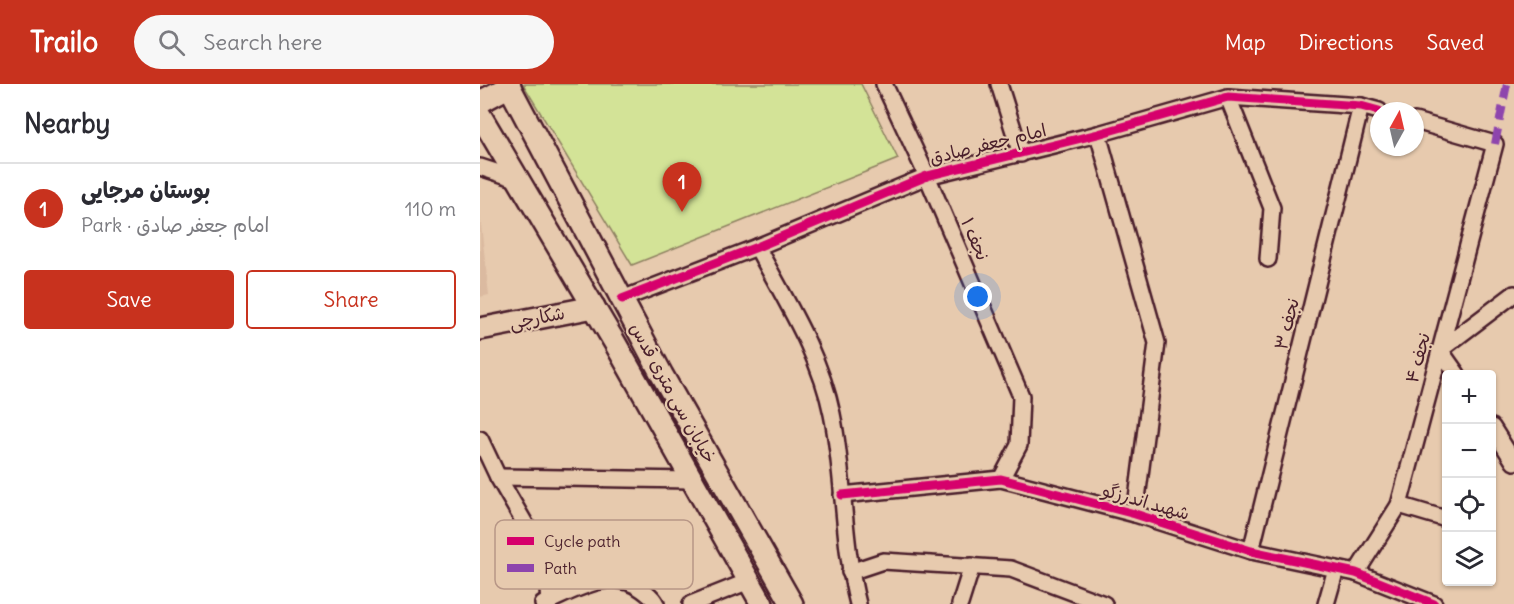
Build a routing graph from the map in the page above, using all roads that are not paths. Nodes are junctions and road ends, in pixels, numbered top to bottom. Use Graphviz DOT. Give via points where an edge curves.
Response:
graph roads {
  1 [pos="884,84"];
  2 [pos="999,84"];
  3 [pos="509,85"];
  4 [pos="1228,97"];
  5 [pos="480,102"];
  6 [pos="1361,106"];
  7 [pos="1370,108"];
  8 [pos="480,115"];
  9 [pos="1424,124"];
  10 [pos="1098,134"];
  11 [pos="1021,154"];
  12 [pos="480,167"];
  13 [pos="927,176"];
  14 [pos="517,178"];
  15 [pos="757,247"];
  16 [pos="1268,259"];
  17 [pos="1514,294"];
  18 [pos="622,299"];
  19 [pos="594,307"];
  20 [pos="480,329"];
  21 [pos="1440,350"];
  22 [pos="1454,370"];
  23 [pos="1496,435"];
  24 [pos="480,439"];
  25 [pos="1514,462"];
  26 [pos="498,477"];
  27 [pos="1000,479"];
  28 [pos="691,480"];
  29 [pos="842,495"];
  30 [pos="1399,505"];
  31 [pos="1135,514"];
  32 [pos="1442,518"];
  33 [pos="523,520"];
  34 [pos="1251,551"];
  35 [pos="972,566"];
  36 [pos="1336,569"];
  37 [pos="850,572"];
  38 [pos="1356,573"];
  39 [pos="749,581"];
  40 [pos="580,589"];
  41 [pos="642,589"];
  42 [pos="547,603"];
  43 [pos="656,604"];
  44 [pos="691,604"];
  45 [pos="762,604"];
  46 [pos="792,604"];
  47 [pos="858,604"];
  48 [pos="960,604"];
  49 [pos="1104,604"];
  50 [pos="1326,604"];
  51 [pos="1434,604"];
  1 -- 13 [label="street, نجف ۱"];
  2 -- 11 [label="street"];
  3 -- 5 [label="main road"];
  3 -- 18 [label="main road, خیابان سی متری قدس"];
  4 -- 6 [label="street, امام جعفر صادق"];
  4 -- 10 [label="street, امام جعفر صادق"];
  4 -- 16 [label="street" via="1272,208"];
  6 -- 7 [label="street, امام جعفر صادق"];
  6 -- 34 [label="street, نجف ۳"];
  8 -- 14 [label="main road, خیابان سی متری قدس"];
  9 -- 21 [label="street, نجف ۴" via="1495,144"];
  10 -- 11 [label="street, امام جعفر صادق"];
  10 -- 31 [label="street" via="1158,343"];
  11 -- 13 [label="street, امام جعفر صادق"];
  12 -- 14 [label="street"];
  13 -- 15 [label="street, امام جعفر صادق"];
  13 -- 27 [label="street, نجف ۱" via="1021,396 1019,446"];
  14 -- 19 [label="main road, خیابان سی متری قدس"];
  15 -- 18 [label="street, امام جعفر صادق"];
  15 -- 29 [label="street" via="810,348 832,412"];
  17 -- 21 [label="street"];
  18 -- 46 [label="main road, خیابان سی متری قدس"];
  19 -- 20 [label="main road, شکارچی"];
  19 -- 28 [label="main road, خیابان سی متری قدس"];
  21 -- 22 [label="street"];
  21 -- 30 [label="street, نجف ۴"];
  23 -- 25 [label="street"];
  24 -- 26 [label="street"];
  26 -- 28 [label="street"];
  26 -- 33 [label="street"];
  27 -- 29 [label="street, شهید اندرزگو"];
  27 -- 31 [label="street, شهید اندرزگو"];
  28 -- 39 [label="main road, خیابان سی متری قدس"];
  29 -- 37 [label="street"];
  30 -- 32 [label="street"];
  30 -- 38 [label="street, نجف ۴"];
  31 -- 34 [label="street, شهید اندرزگو"];
  34 -- 36 [label="street, شهید اندرزگو"];
  35 -- 37 [label="street" via="883,561"];
  35 -- 48 [label="street"];
  35 -- 49 [label="street" via="1011,569"];
  36 -- 38 [label="street, شهید اندرزگو"];
  36 -- 50 [label="street"];
  37 -- 47 [label="street"];
  38 -- 51 [label="street, شهید اندرزگو"];
  39 -- 44 [label="street"];
  39 -- 45 [label="main road, خیابان سی متری قدس"];
  40 -- 42 [label="street"];
  41 -- 43 [label="street"];
}
